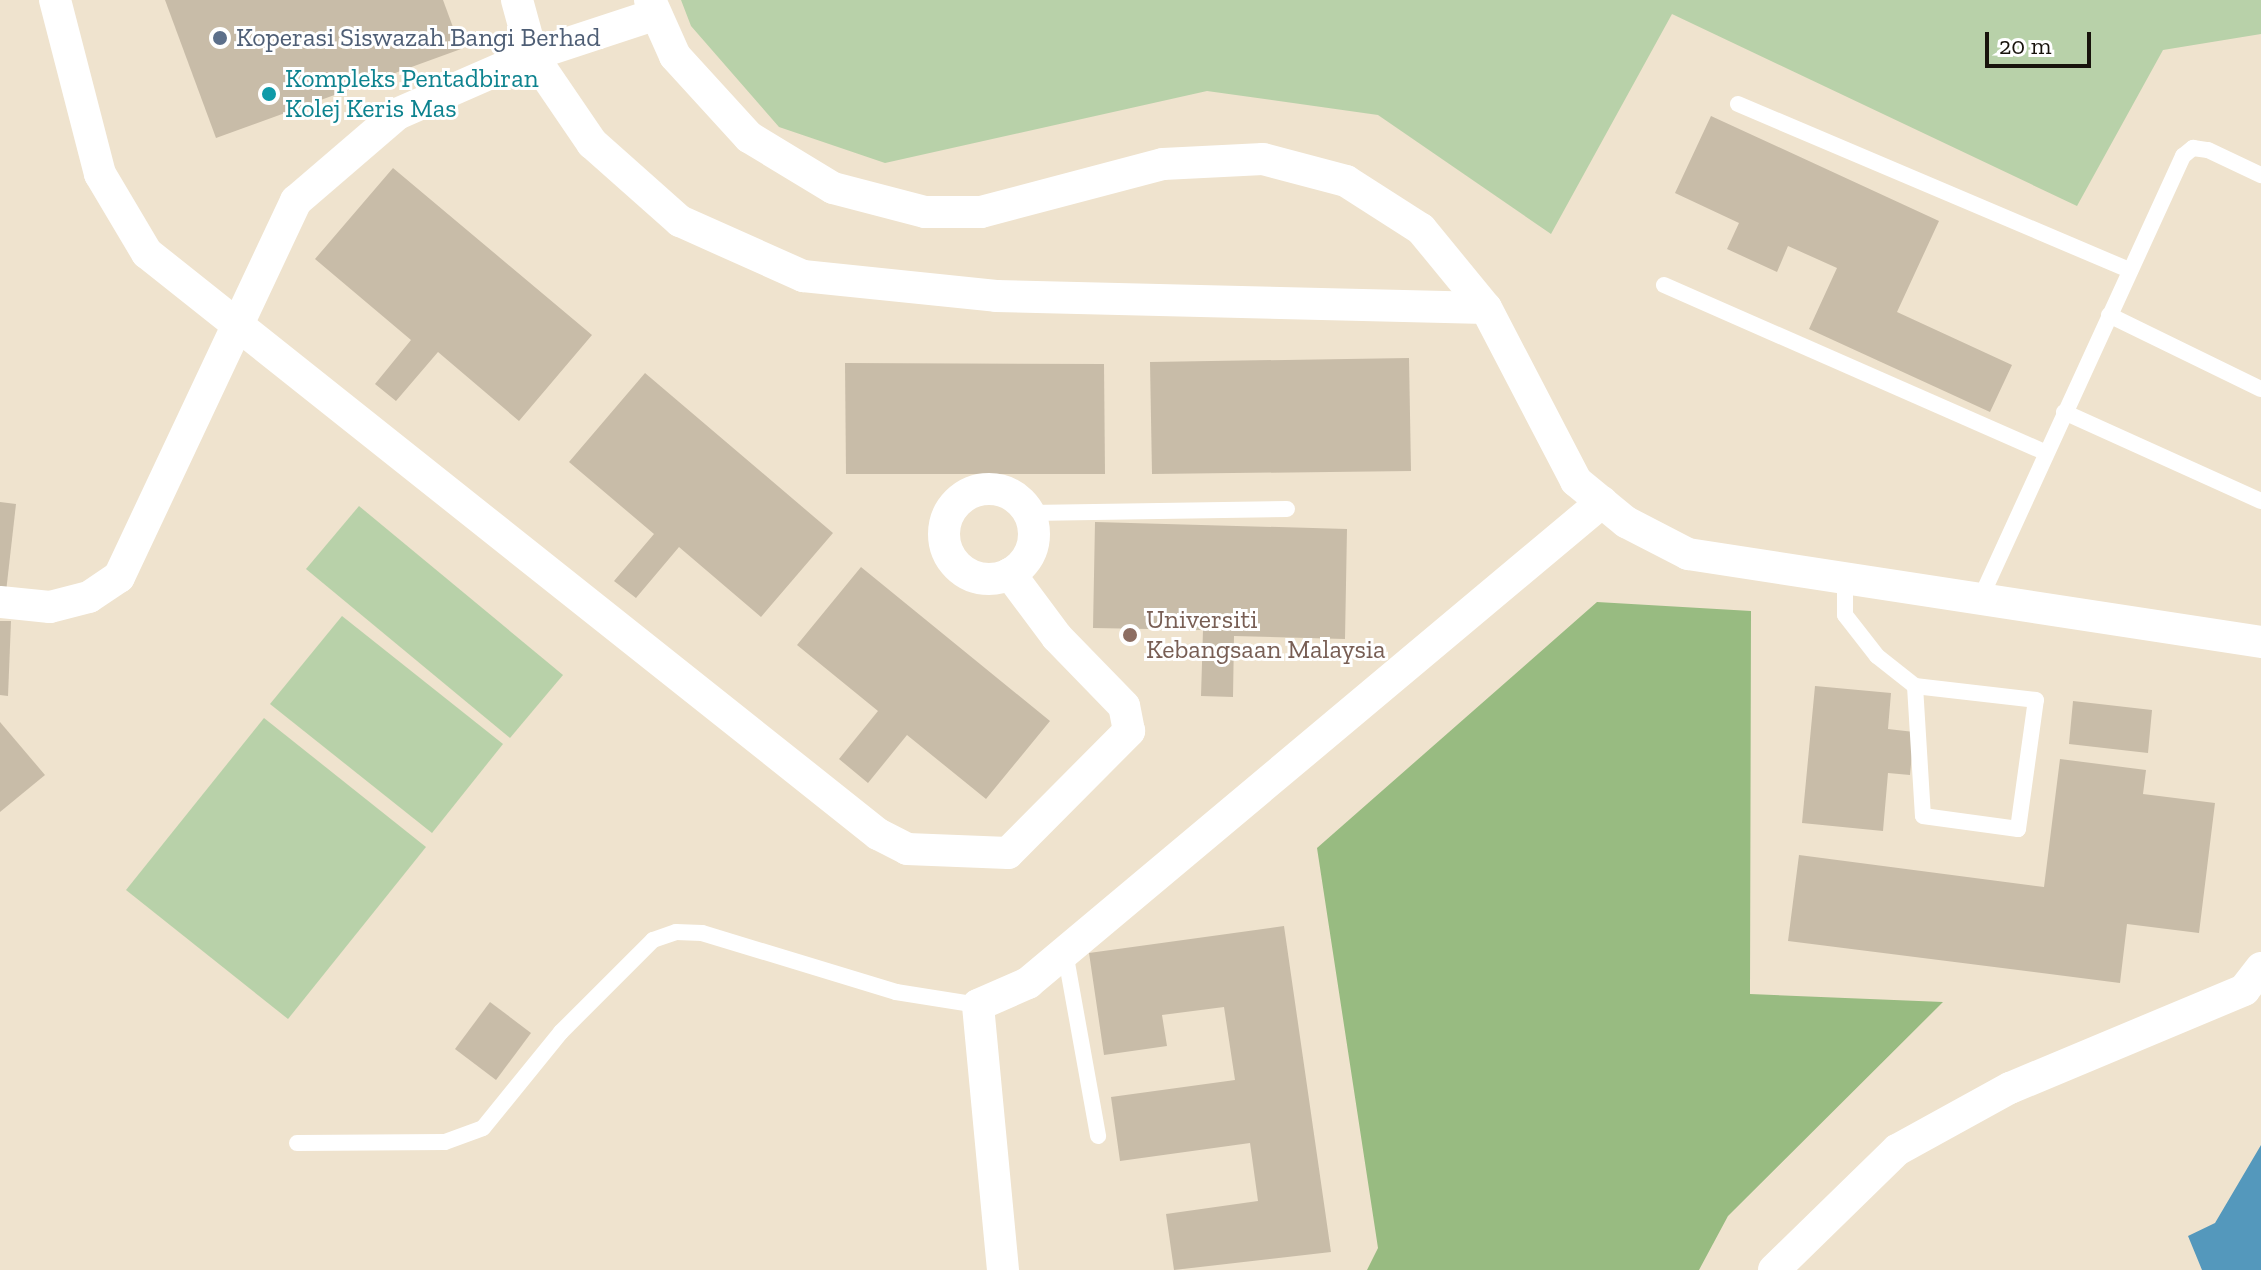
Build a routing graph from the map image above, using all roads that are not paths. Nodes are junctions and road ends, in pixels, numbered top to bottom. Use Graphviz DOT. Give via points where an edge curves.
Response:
graph roads {
  1 [pos="55,0"];
  2 [pos="517,0"];
  3 [pos="652,8"];
  4 [pos="532,55"];
  5 [pos="1738,104"];
  6 [pos="2261,175"];
  7 [pos="2130,270"];
  8 [pos="1664,285"];
  9 [pos="1486,308"];
  10 [pos="2109,315"];
  11 [pos="233,327"];
  12 [pos="2261,389"];
  13 [pos="2064,412"];
  14 [pos="2045,452"];
  15 [pos="2261,501"];
  16 [pos="1602,502"];
  17 [pos="1287,509"];
  18 [pos="1030,513"];
  19 [pos="1010,574"];
  20 [pos="1845,580"];
  21 [pos="1982,595"];
  22 [pos="0,602"];
  23 [pos="2261,642"];
  24 [pos="1915,686"];
  25 [pos="1065,952"];
  26 [pos="2261,968"];
  27 [pos="978,1005"];
  28 [pos="1098,1136"];
  29 [pos="297,1143"];
  30 [pos="1002,1270"];
  31 [pos="1774,1270"];
  1 -- 11 [label="street" via="100,174 147,253"];
  2 -- 4 [label="street"];
  3 -- 4 [label="street"];
  3 -- 9 [label="street" via="675,56 749,137 833,188 925,212 981,212 1163,164 1263,159 1346,181 1421,229"];
  4 -- 9 [label="street" via="592,143 680,221 803,276 996,296"];
  4 -- 11 [label="street" via="397,114 296,201"];
  5 -- 7 [label="lane"];
  6 -- 7 [label="lane" via="2193,148"];
  7 -- 10 [label="lane"];
  8 -- 14 [label="lane"];
  9 -- 16 [label="street" via="1576,481"];
  10 -- 12 [label="lane"];
  10 -- 13 [label="lane"];
  11 -- 19 [label="street" via="878,834 907,849 1008,853 1129,731 1124,706 1057,637"];
  11 -- 22 [label="street" via="119,577 89,597 50,607"];
  13 -- 14 [label="lane"];
  13 -- 15 [label="lane"];
  14 -- 21 [label="lane"];
  16 -- 20 [label="street" via="1688,554"];
  16 -- 25 [label="street"];
  17 -- 18 [label="lane"];
  18 -- 19 [label="street" via="1034,541"];
  18 -- 19 [label="street" via="1007,493 977,490 946,520 947,550 966,573"];
  20 -- 21 [label="street"];
  20 -- 24 [label="lane" via="1845,615 1877,656"];
  21 -- 23 [label="street"];
  24 -- 24 [label="lane" via="2036,700 2018,829 1923,816"];
  25 -- 27 [label="street" via="1028,983"];
  25 -- 28 [label="lane"];
  26 -- 31 [label="street" via="2244,990 2010,1088 1897,1150"];
  27 -- 29 [label="lane" via="896,992 702,933 676,932 653,940 561,1032 483,1128 445,1142"];
  27 -- 30 [label="street"];
}
